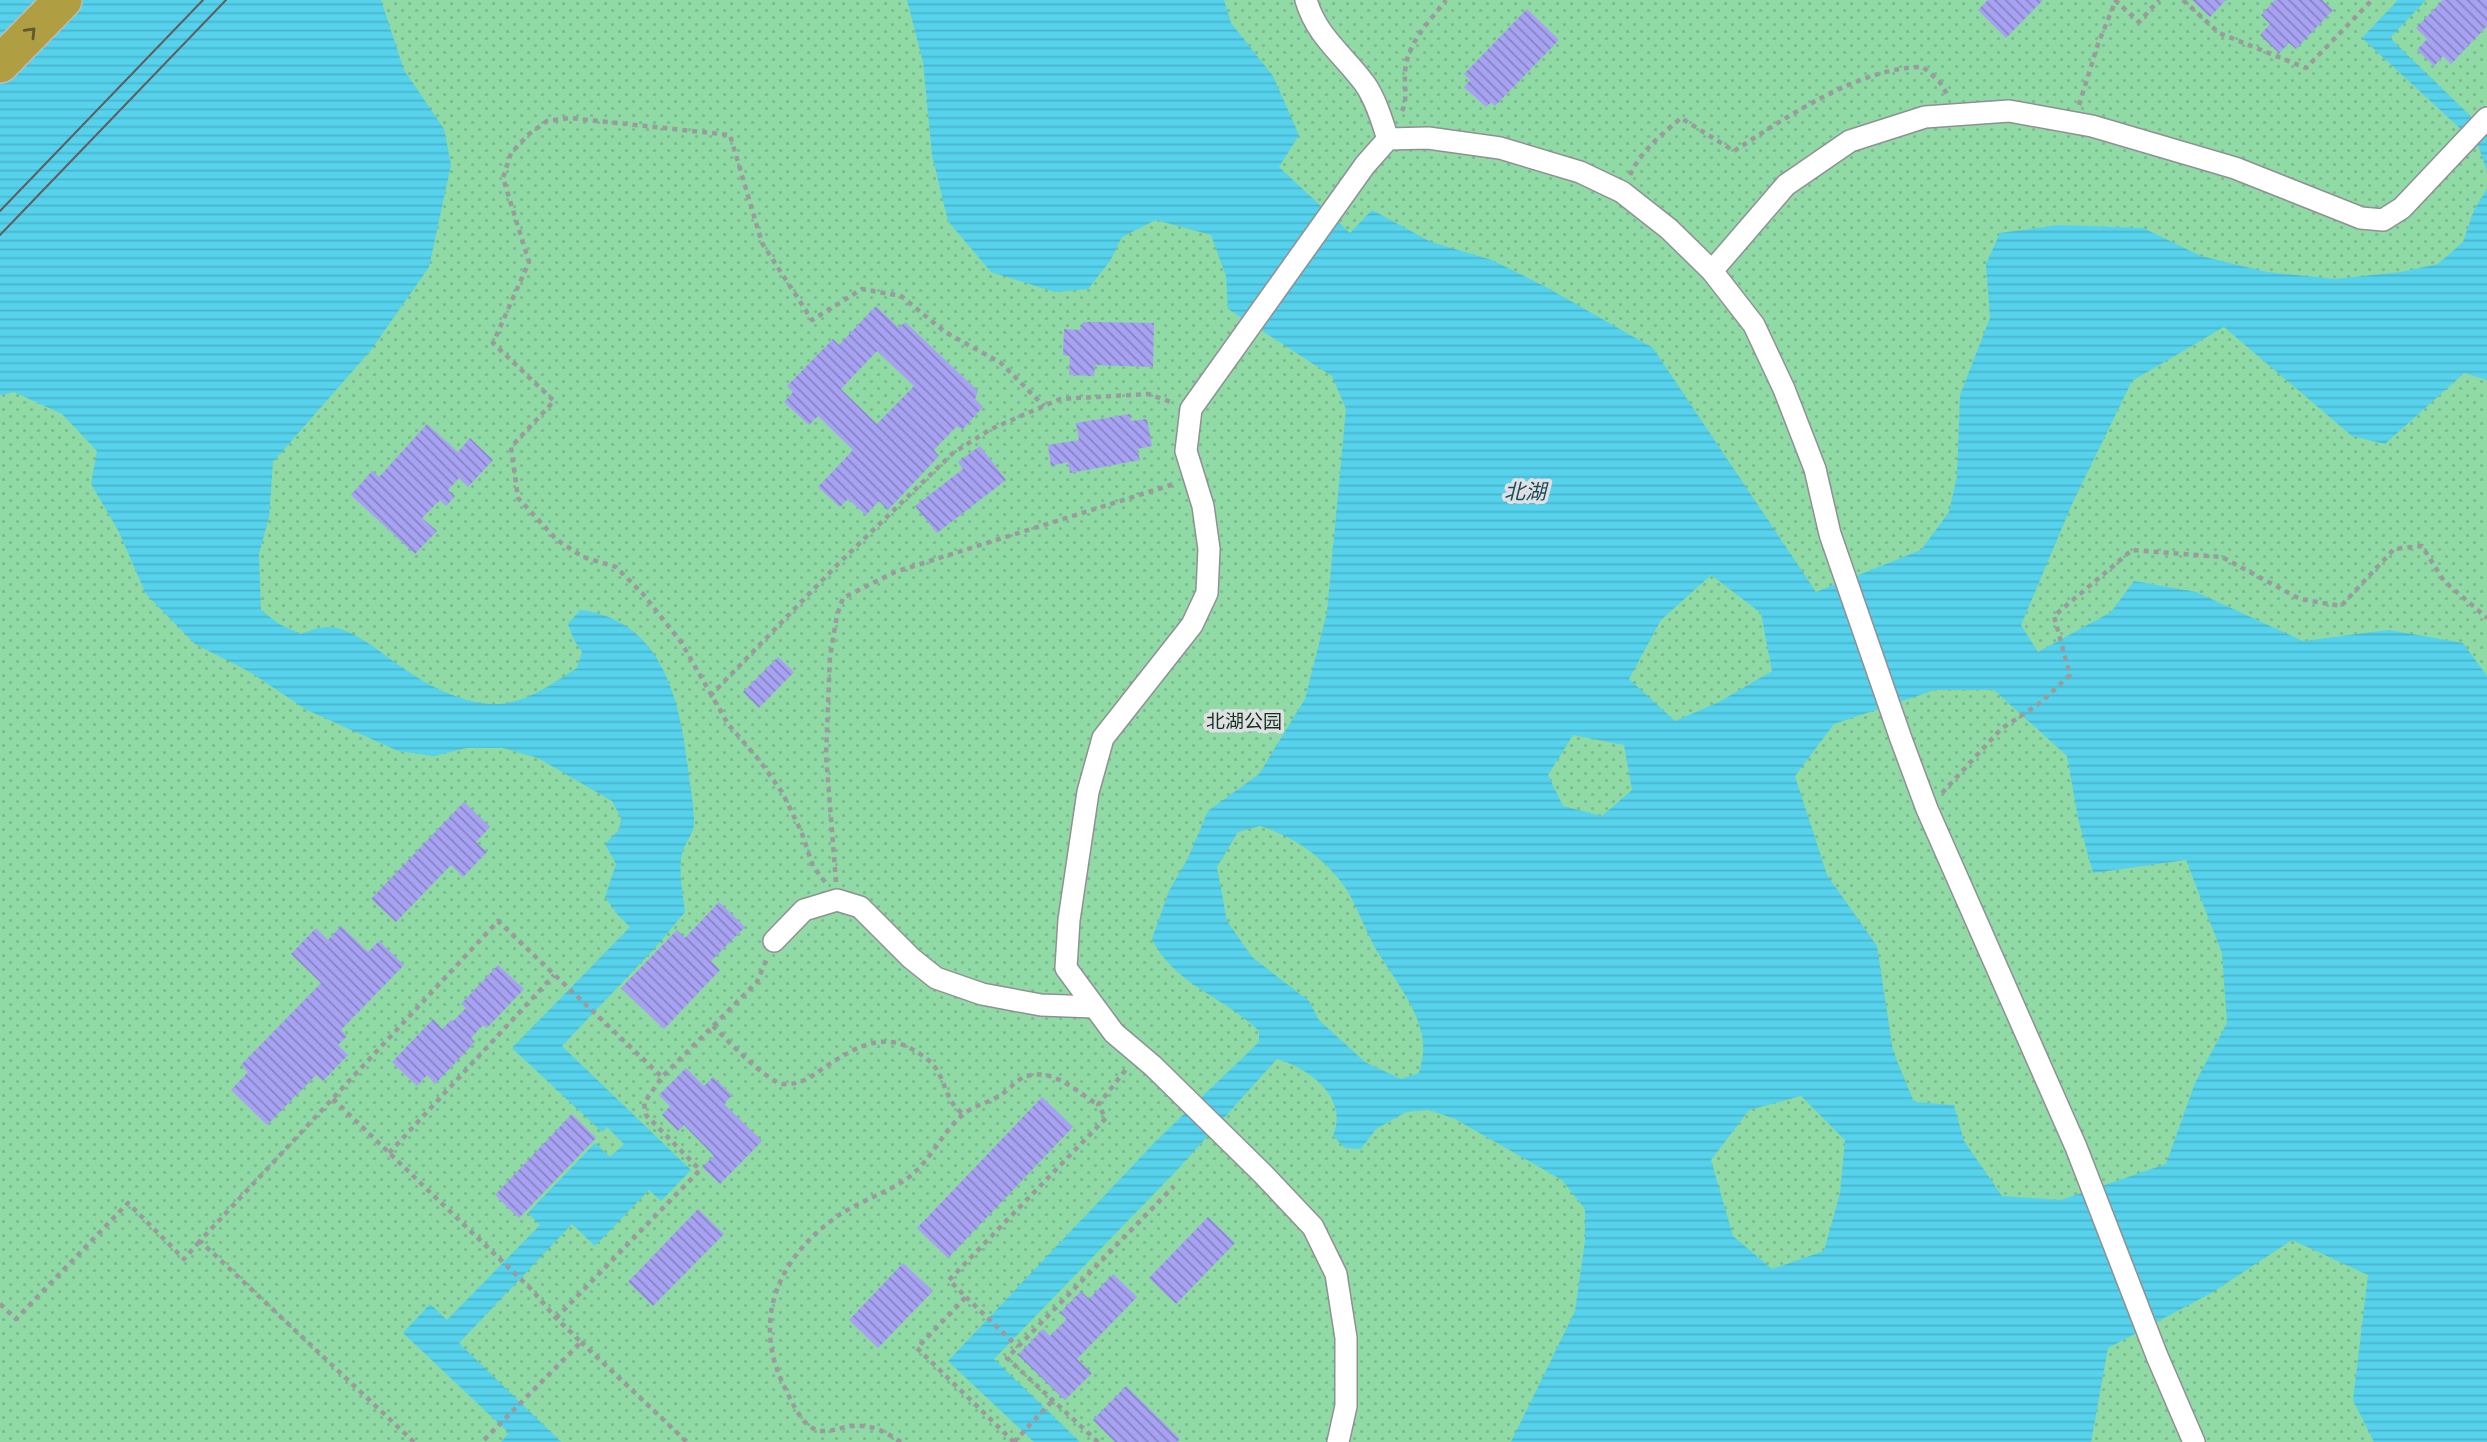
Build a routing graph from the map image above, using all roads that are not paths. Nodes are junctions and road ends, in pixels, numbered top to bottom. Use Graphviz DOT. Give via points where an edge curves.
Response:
graph roads {
  1 [pos="63,0"];
  2 [pos="1306,0"];
  3 [pos="0,64"];
  4 [pos="2487,118"];
  5 [pos="1388,139"];
  6 [pos="1712,271"];
  7 [pos="774,941"];
  8 [pos="1094,1007"];
  9 [pos="1338,1442"];
  10 [pos="2194,1442"];
  3 -- 1 [label="highway, one-way"];
  2 -- 5 [label="street" via="1312,20 1366,85"];
  4 -- 6 [label="street" via="2402,208 2383,220 2361,218 2163,145 2074,123 2009,111 1926,117 1850,141 1786,185"];
  5 -- 6 [label="street" via="1428,138 1500,148 1580,172 1622,192"];
  5 -- 8 [label="street" via="1191,409 1186,451 1203,506 1209,549 1207,593 1192,625 1103,738 1088,792 1066,968"];
  6 -- 10 [label="street" via="1754,325 1784,389 1815,469 1830,534 1927,809 2077,1147"];
  7 -- 8 [label="street" via="804,910 837,900 860,907 936,978 982,994 1041,1005"];
  8 -- 9 [label="street" via="1114,1034 1264,1174 1313,1227 1336,1274 1346,1338 1346,1406"];
}
